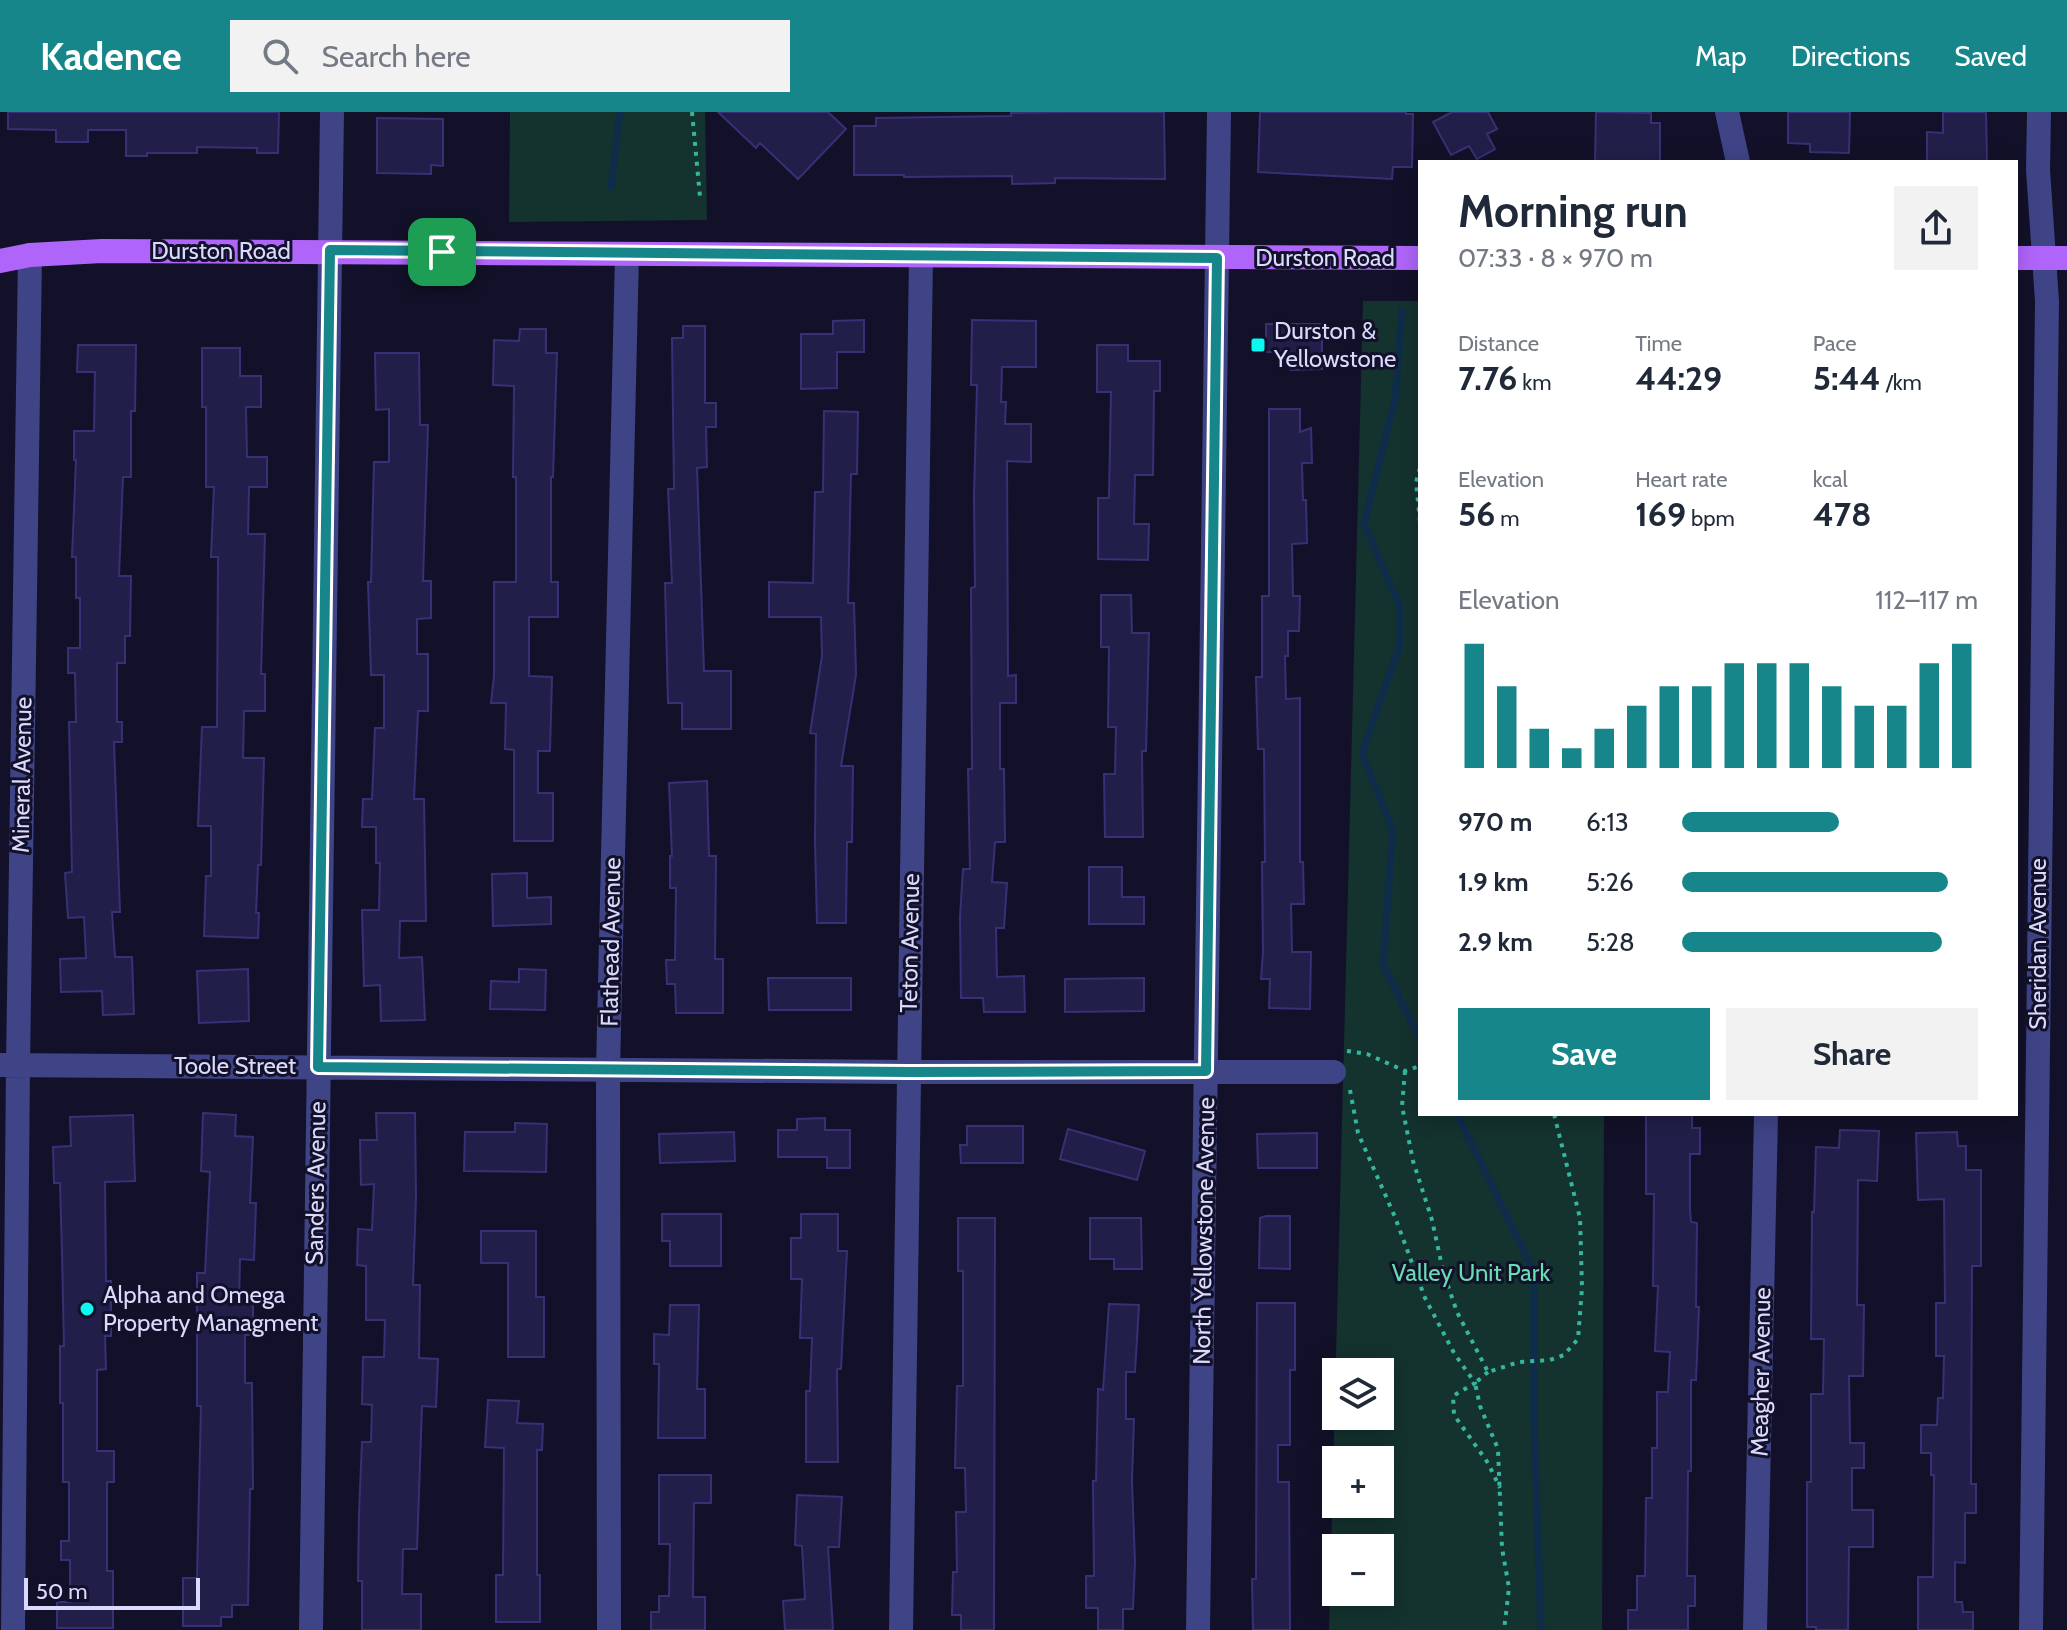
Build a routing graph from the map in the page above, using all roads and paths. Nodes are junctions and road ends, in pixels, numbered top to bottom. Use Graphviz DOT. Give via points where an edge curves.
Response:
graph roads {
  1 [pos="332,112"];
  2 [pos="692,112"];
  3 [pos="1219,112"];
  4 [pos="1727,112"];
  5 [pos="2039,112"];
  6 [pos="1738,160"];
  7 [pos="700,197"];
  8 [pos="0,243"];
  9 [pos="330,250"];
  10 [pos="627,254"];
  11 [pos="30,255"];
  12 [pos="921,256"];
  13 [pos="1217,258"];
  14 [pos="1418,258"];
  15 [pos="2018,258"];
  16 [pos="2056,258"];
  17 [pos="0,261"];
  18 [pos="2056,457"];
  19 [pos="1418,475"];
  20 [pos="1418,502"];
  21 [pos="9,1065"];
  22 [pos="318,1067"];
  23 [pos="608,1070"];
  24 [pos="1206,1071"];
  25 [pos="1405,1071"];
  26 [pos="908,1072"];
  27 [pos="1342,1081"];
  28 [pos="2026,1087"];
  29 [pos="1554,1116"];
  30 [pos="1766,1116"];
  31 [pos="1488,1372"];
  32 [pos="1475,1383"];
  33 [pos="1500,1488"];
  34 [pos="13,1630"];
  35 [pos="311,1630"];
  36 [pos="609,1630"];
  37 [pos="901,1630"];
  38 [pos="1198,1630"];
  39 [pos="1504,1630"];
  40 [pos="1755,1630"];
  41 [pos="2031,1630"];
  1 -- 9 [label="street, Sanders Avenue"];
  2 -- 7 [label="path"];
  3 -- 13 [label="street, North Yellowstone Avenue"];
  4 -- 6 [label="street"];
  5 -- 16 [label="street, Sheridan Avenue" via="2038,170"];
  8 -- 11 [label="main road, Durston Road"];
  9 -- 10 [label="main road, Durston Road"];
  9 -- 11 [label="main road, Durston Road"];
  9 -- 22 [label="street, Sanders Avenue"];
  10 -- 12 [label="main road, Durston Road"];
  10 -- 23 [label="street, Flathead Avenue"];
  11 -- 17 [label="main road, Durston Road"];
  11 -- 21 [label="street, Mineral Avenue"];
  12 -- 13 [label="main road, Durston Road"];
  12 -- 26 [label="street, Teton Avenue"];
  13 -- 14 [label="main road, Durston Road"];
  13 -- 24 [label="street, North Yellowstone Avenue"];
  15 -- 16 [label="main road"];
  16 -- 18 [label="street, Sheridan Avenue" via="2047,301"];
  18 -- 28 [label="street, Sheridan Avenue"];
  19 -- 20 [label="path"];
  21 -- 22 [label="street, Toole Street"];
  21 -- 34 [label="street, Mineral Avenue"];
  22 -- 23 [label="street, Toole Street"];
  22 -- 35 [label="street, Sanders Avenue"];
  23 -- 26 [label="street, Toole Street"];
  23 -- 36 [label="street, Flathead Avenue"];
  24 -- 26 [label="street, Toole Street"];
  24 -- 27 [label="street, Toole Street"];
  24 -- 38 [label="street, North Yellowstone Avenue"];
  25 -- 31 [label="path" via="1402,1106 1443,1271"];
  26 -- 37 [label="street, Teton Avenue"];
  27 -- 32 [label="path" via="1425,1298"];
  28 -- 41 [label="street, Sheridan Avenue"];
  29 -- 31 [label="path" via="1580,1218 1578,1339 1564,1355"];
  30 -- 40 [label="street, Meagher Avenue"];
  31 -- 32 [label="path"];
  32 -- 33 [label="path" via="1498,1449"];
  32 -- 33 [label="path" via="1453,1396 1454,1415"];
  33 -- 39 [label="path" via="1509,1588"];
}
